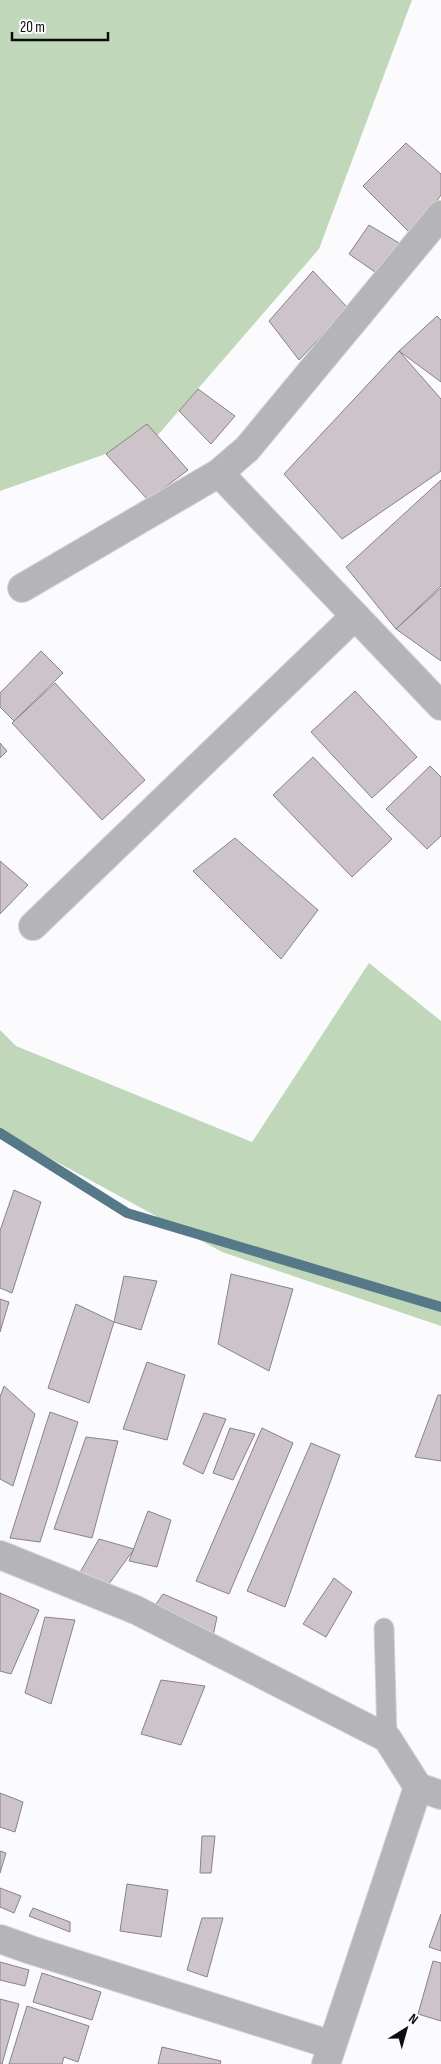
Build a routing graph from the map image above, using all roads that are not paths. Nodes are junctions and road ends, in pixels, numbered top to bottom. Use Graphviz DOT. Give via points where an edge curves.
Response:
graph roads {
  1 [pos="441,215"];
  2 [pos="218,473"];
  3 [pos="22,588"];
  4 [pos="354,616"];
  5 [pos="441,706"];
  6 [pos="33,926"];
  7 [pos="0,1555"];
  8 [pos="384,1628"];
  9 [pos="387,1738"];
  10 [pos="430,1791"];
  11 [pos="0,1939"];
  12 [pos="329,2054"];
  1 -- 2 [label="street" via="247,450"];
  2 -- 3 [label="street"];
  2 -- 4 [label="street"];
  4 -- 5 [label="street"];
  4 -- 6 [label="street"];
  7 -- 9 [label="street" via="136,1610"];
  8 -- 9 [label="lane"];
  9 -- 10 [label="street"];
  10 -- 12 [label="street"];
  11 -- 12 [label="street"];
}
